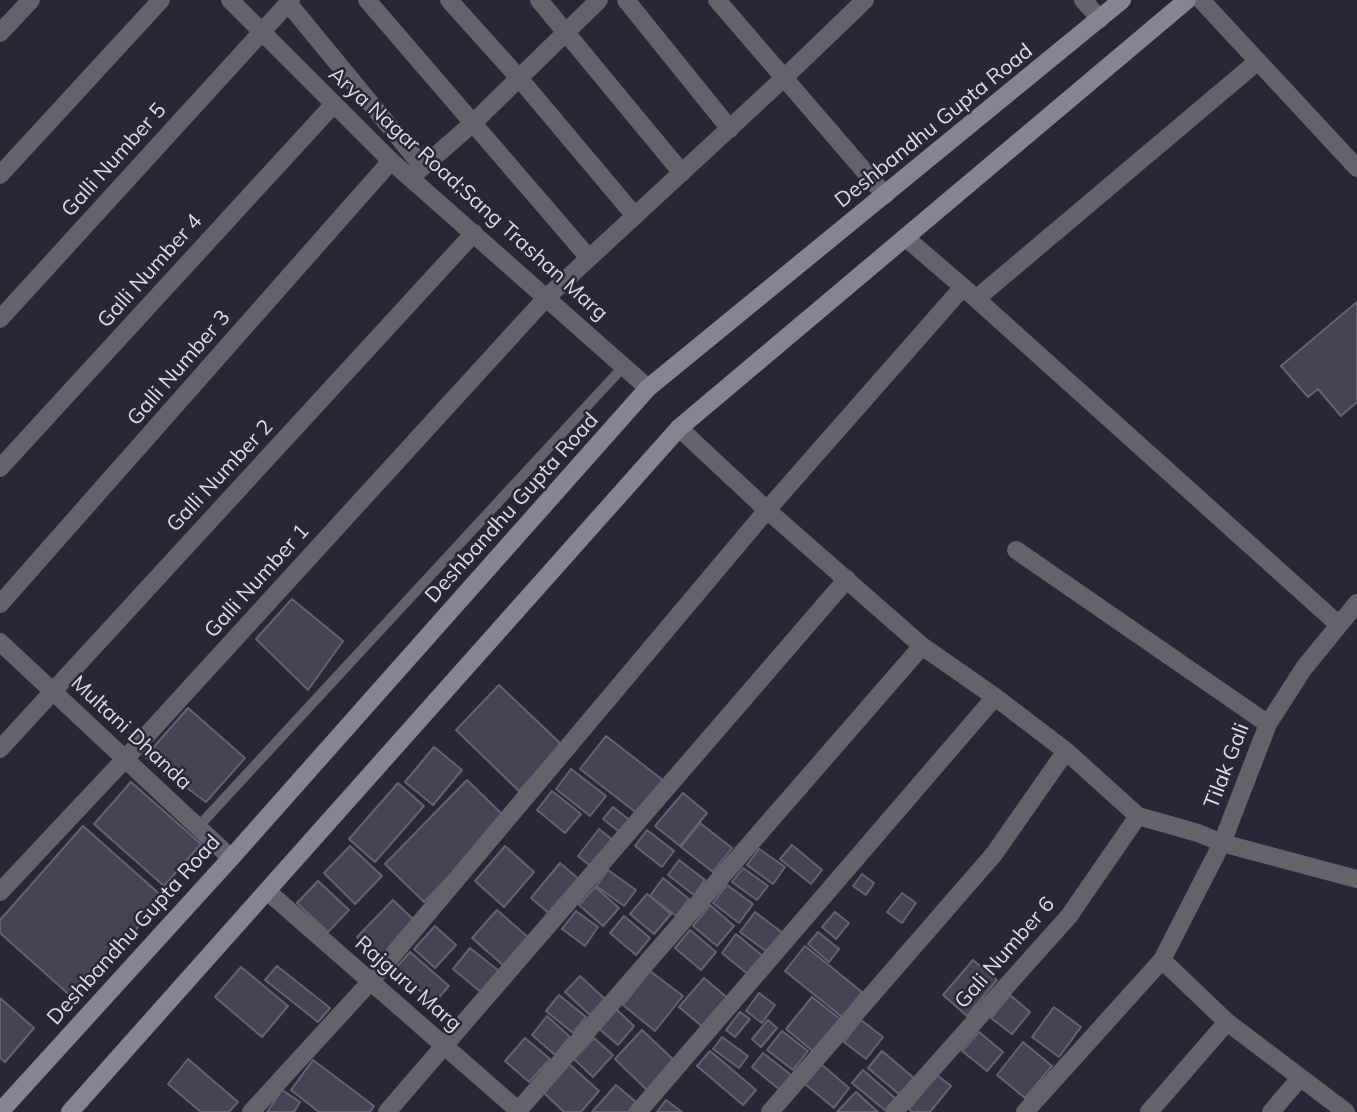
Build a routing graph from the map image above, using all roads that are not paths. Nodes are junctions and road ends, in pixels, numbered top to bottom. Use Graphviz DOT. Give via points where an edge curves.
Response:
graph roads {
  1 [pos="31,0"];
  2 [pos="161,0"];
  3 [pos="230,0"];
  4 [pos="367,0"];
  5 [pos="449,0"];
  6 [pos="539,0"];
  7 [pos="599,0"];
  8 [pos="626,0"];
  9 [pos="716,0"];
  10 [pos="865,0"];
  11 [pos="1083,0"];
  12 [pos="1122,0"];
  13 [pos="1187,0"];
  14 [pos="1201,0"];
  15 [pos="289,2"];
  16 [pos="1100,19"];
  17 [pos="261,31"];
  18 [pos="566,32"];
  19 [pos="0,33"];
  20 [pos="1258,61"];
  21 [pos="519,78"];
  22 [pos="785,78"];
  23 [pos="333,104"];
  24 [pos="473,123"];
  25 [pos="730,129"];
  26 [pos="391,161"];
  27 [pos="1357,168"];
  28 [pos="417,173"];
  29 [pos="682,173"];
  30 [pos="0,175"];
  31 [pos="885,195"];
  32 [pos="635,216"];
  33 [pos="474,233"];
  34 [pos="906,238"];
  35 [pos="589,258"];
  36 [pos="969,293"];
  37 [pos="546,298"];
  38 [pos="0,319"];
  39 [pos="624,366"];
  40 [pos="649,388"];
  41 [pos="679,428"];
  42 [pos="0,468"];
  43 [pos="767,510"];
  44 [pos="1016,550"];
  45 [pos="847,579"];
  46 [pos="1357,603"];
  47 [pos="0,604"];
  48 [pos="1338,624"];
  49 [pos="0,642"];
  50 [pos="922,646"];
  51 [pos="53,691"];
  52 [pos="995,696"];
  53 [pos="1268,724"];
  54 [pos="0,749"];
  55 [pos="1066,751"];
  56 [pos="125,760"];
  57 [pos="1138,816"];
  58 [pos="198,827"];
  59 [pos="1222,843"];
  60 [pos="231,858"];
  61 [pos="1357,879"];
  62 [pos="267,891"];
  63 [pos="0,892"];
  64 [pos="1162,960"];
  65 [pos="370,981"];
  66 [pos="1227,1022"];
  67 [pos="445,1046"];
  68 [pos="1300,1078"];
  69 [pos="518,1111"];
  70 [pos="0,1112"];
  71 [pos="70,1112"];
  72 [pos="251,1112"];
  73 [pos="387,1112"];
  74 [pos="638,1112"];
  75 [pos="770,1112"];
  76 [pos="894,1112"];
  77 [pos="1025,1112"];
  78 [pos="1149,1112"];
  79 [pos="1271,1112"];
  80 [pos="1346,1112"];
  1 -- 19 [label="street"];
  2 -- 30 [label="street"];
  3 -- 17 [label="street, Arya Nagar Road;Sang Trashan Marg"];
  4 -- 24 [label="street"];
  5 -- 21 [label="street"];
  6 -- 18 [label="street"];
  7 -- 18 [label="street"];
  8 -- 25 [label="street"];
  9 -- 22 [label="street"];
  10 -- 22 [label="street, Galli Number 1"];
  11 -- 16 [label="street"];
  12 -- 16 [label="main road, Deshbandhu Gupta Road"];
  13 -- 34 [label="main road"];
  14 -- 20 [label="street"];
  15 -- 17 [label="street, Galli Number 5"];
  15 -- 28 [label="street"];
  16 -- 31 [label="main road, Deshbandhu Gupta Road"];
  17 -- 23 [label="street, Arya Nagar Road;Sang Trashan Marg"];
  17 -- 38 [label="street, Galli Number 5"];
  18 -- 21 [label="street"];
  18 -- 29 [label="street"];
  20 -- 27 [label="street"];
  20 -- 36 [label="street"];
  21 -- 24 [label="street"];
  21 -- 32 [label="street"];
  22 -- 25 [label="street, Galli Number 1"];
  22 -- 31 [label="street"];
  23 -- 26 [label="street, Arya Nagar Road;Sang Trashan Marg"];
  23 -- 42 [label="street, Galli Number 4"];
  24 -- 28 [label="street"];
  24 -- 35 [label="street"];
  25 -- 29 [label="street, Galli Number 1"];
  26 -- 28 [label="street, Arya Nagar Road;Sang Trashan Marg"];
  26 -- 47 [label="street, Galli Number 3"];
  28 -- 33 [label="street, Arya Nagar Road;Sang Trashan Marg"];
  29 -- 32 [label="street, Galli Number 1"];
  31 -- 40 [label="main road, Deshbandhu Gupta Road"];
  32 -- 35 [label="street, Galli Number 1"];
  33 -- 37 [label="street, Arya Nagar Road;Sang Trashan Marg"];
  33 -- 51 [label="street, Galli Number 2"];
  34 -- 36 [label="street"];
  34 -- 41 [label="main road"];
  35 -- 37 [label="street, Galli Number 1"];
  36 -- 43 [label="street"];
  36 -- 48 [label="street"];
  37 -- 39 [label="street, Arya Nagar Road;Sang Trashan Marg"];
  37 -- 56 [label="street, Galli Number 1"];
  39 -- 40 [label="street, Arya Nagar Road;Sang Trashan Marg"];
  39 -- 58 [label="lane"];
  40 -- 60 [label="main road, Deshbandhu Gupta Road"];
  41 -- 43 [label="street"];
  41 -- 62 [label="main road"];
  43 -- 45 [label="street"];
  43 -- 65 [label="street"];
  44 -- 53 [label="street"];
  45 -- 50 [label="street"];
  45 -- 67 [label="street"];
  46 -- 48 [label="street, Tilak Gali"];
  48 -- 53 [label="street, Tilak Gali"];
  49 -- 51 [label="street, Multani Dhanda"];
  50 -- 52 [label="street"];
  50 -- 69 [label="street"];
  51 -- 54 [label="street, Galli Number 2"];
  51 -- 56 [label="street, Multani Dhanda"];
  52 -- 55 [label="street"];
  52 -- 74 [label="street"];
  53 -- 59 [label="street, Tilak Gali"];
  55 -- 57 [label="street"];
  55 -- 75 [label="street" via="994,854"];
  56 -- 58 [label="street, Multani Dhanda"];
  56 -- 63 [label="street, Galli Number 1"];
  57 -- 59 [label="street"];
  57 -- 76 [label="street, Gali Number 6" via="1069,916"];
  58 -- 60 [label="street, Multani Dhanda"];
  59 -- 61 [label="street"];
  59 -- 64 [label="street, Tilak Gali"];
  60 -- 70 [label="main road, Deshbandhu Gupta Road"];
  62 -- 65 [label="street, Rajguru Marg"];
  62 -- 71 [label="main road"];
  64 -- 66 [label="street"];
  64 -- 77 [label="street, Tilak Gali"];
  65 -- 67 [label="street, Rajguru Marg"];
  65 -- 72 [label="street"];
  66 -- 68 [label="street"];
  66 -- 78 [label="street"];
  67 -- 69 [label="street, Rajguru Marg"];
  67 -- 73 [label="street"];
  68 -- 79 [label="street"];
  68 -- 80 [label="street"];
}
